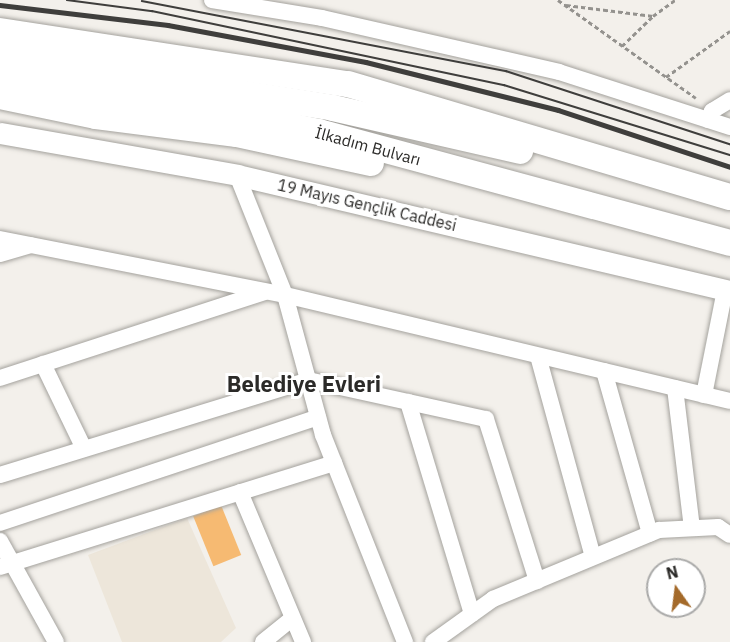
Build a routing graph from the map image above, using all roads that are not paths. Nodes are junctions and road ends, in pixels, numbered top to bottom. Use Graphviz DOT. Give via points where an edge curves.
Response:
graph roads {
  1 [pos="212,0"];
  2 [pos="0,32"];
  3 [pos="0,55"];
  4 [pos="0,78"];
  5 [pos="0,96"];
  6 [pos="730,100"];
  7 [pos="707,113"];
  8 [pos="730,127"];
  9 [pos="0,133"];
  10 [pos="237,175"];
  11 [pos="730,197"];
  12 [pos="730,213"];
  13 [pos="0,238"];
  14 [pos="37,243"];
  15 [pos="730,243"];
  16 [pos="0,254"];
  17 [pos="730,255"];
  18 [pos="728,290"];
  19 [pos="267,291"];
  20 [pos="285,295"];
  21 [pos="538,356"];
  22 [pos="43,364"];
  23 [pos="604,371"];
  24 [pos="0,378"];
  25 [pos="308,380"];
  26 [pos="675,388"];
  27 [pos="704,395"];
  28 [pos="730,401"];
  29 [pos="408,402"];
  30 [pos="318,417"];
  31 [pos="84,449"];
  32 [pos="334,463"];
  33 [pos="0,475"];
  34 [pos="240,492"];
  35 [pos="0,524"];
  36 [pos="692,528"];
  37 [pos="650,534"];
  38 [pos="730,535"];
  39 [pos="0,541"];
  40 [pos="593,557"];
  41 [pos="6,565"];
  42 [pos="537,581"];
  43 [pos="472,614"];
  44 [pos="291,620"];
  45 [pos="56,642"];
  46 [pos="263,642"];
  47 [pos="303,642"];
  48 [pos="405,642"];
  49 [pos="433,642"];
  1 -- 7 [label="street" via="322,18 559,72"];
  2 -- 11 [label="highway" via="348,84"];
  3 -- 12 [label="highway, İlkadım Bulvarı" via="333,108 531,154"];
  4 -- 15 [label="highway, İlkadım Bulvarı" via="159,100 319,132"];
  5 -- 17 [label="highway" via="96,116 249,136"];
  6 -- 7 [label="street"];
  7 -- 8 [label="street"];
  9 -- 10 [label="main road, 19 Mayıs Gençlik Caddesi"];
  10 -- 18 [label="main road, 19 Mayıs Gençlik Caddesi"];
  10 -- 20 [label="street"];
  13 -- 14 [label="street"];
  14 -- 16 [label="street"];
  14 -- 19 [label="street"];
  18 -- 27 [label="street"];
  19 -- 20 [label="street"];
  19 -- 22 [label="street"];
  20 -- 21 [label="street"];
  20 -- 25 [label="street"];
  21 -- 23 [label="street"];
  21 -- 40 [label="street"];
  22 -- 24 [label="street"];
  22 -- 31 [label="street"];
  23 -- 26 [label="street"];
  23 -- 37 [label="street"];
  25 -- 29 [label="street"];
  25 -- 30 [label="street"];
  25 -- 31 [label="street"];
  26 -- 27 [label="street"];
  26 -- 36 [label="street"];
  27 -- 28 [label="street"];
  29 -- 42 [label="street" via="486,419"];
  29 -- 43 [label="street"];
  30 -- 32 [label="street"];
  30 -- 35 [label="street"];
  31 -- 33 [label="street"];
  32 -- 34 [label="street"];
  32 -- 48 [label="street"];
  34 -- 41 [label="street"];
  34 -- 44 [label="street"];
  36 -- 37 [label="street"];
  36 -- 38 [label="street" via="718,527"];
  37 -- 40 [label="street"];
  39 -- 41 [label="street"];
  40 -- 42 [label="street"];
  41 -- 45 [label="street"];
  42 -- 43 [label="street"];
  43 -- 49 [label="street"];
  44 -- 46 [label="street"];
  44 -- 47 [label="street"];
}
